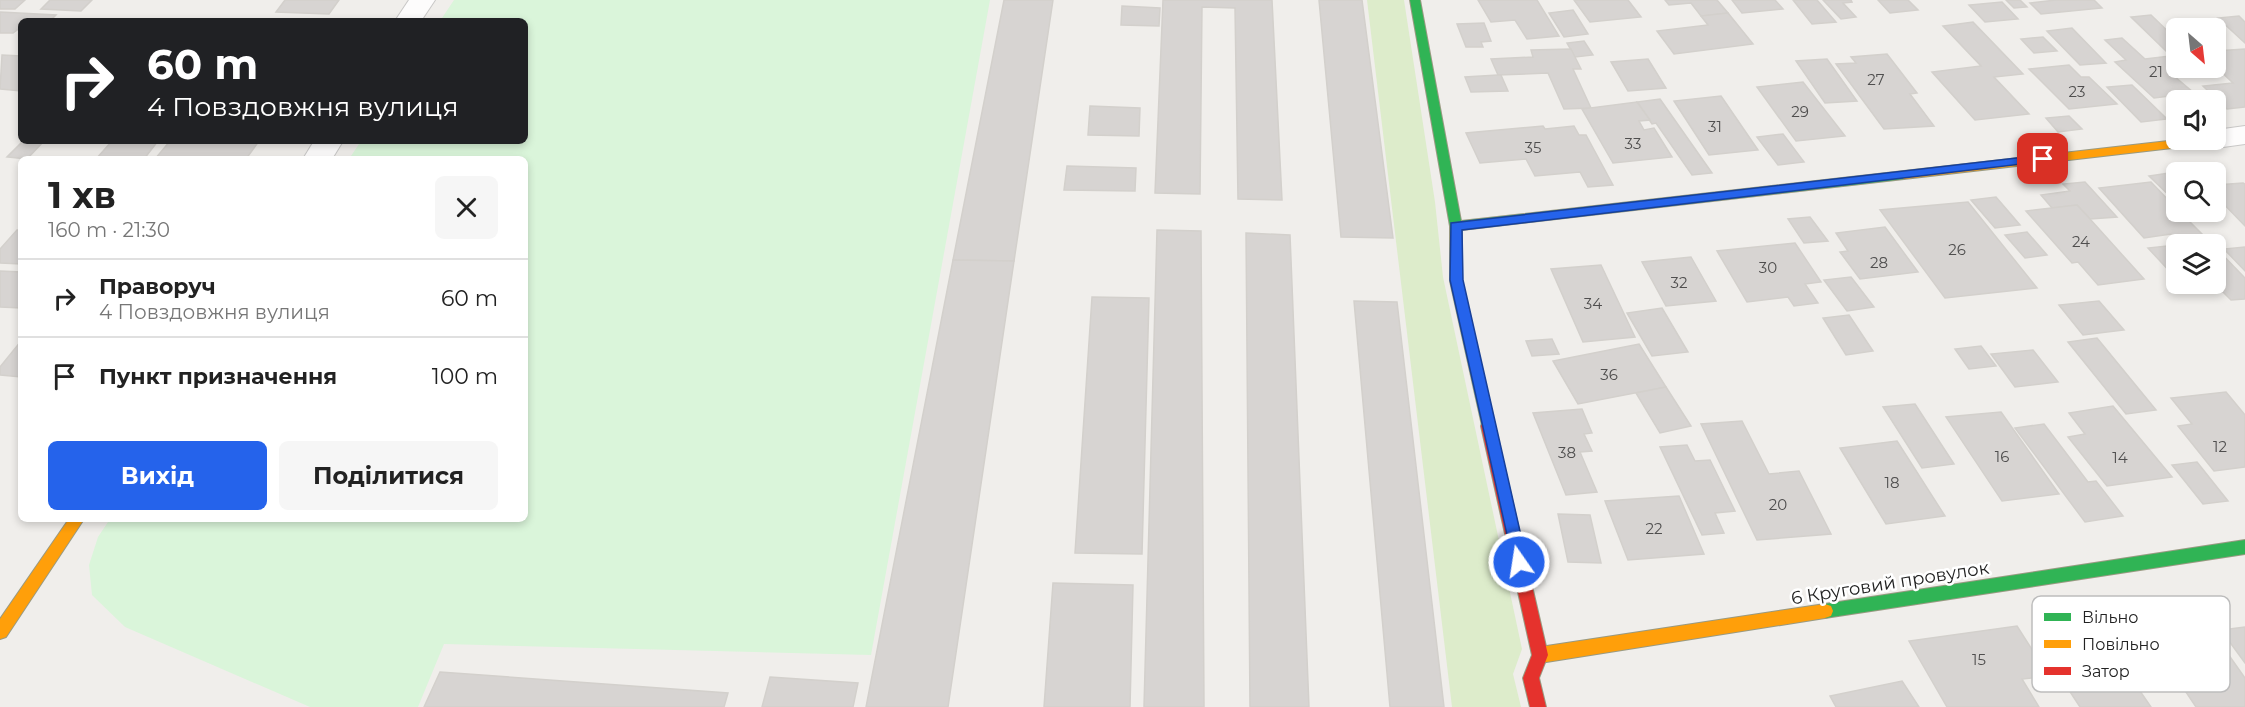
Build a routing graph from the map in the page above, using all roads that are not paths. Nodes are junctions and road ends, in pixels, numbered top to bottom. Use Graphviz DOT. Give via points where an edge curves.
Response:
graph roads {
  1 [pos="422,0"];
  2 [pos="1415,0"];
  3 [pos="410,18"];
  4 [pos="2245,135"];
  5 [pos="2226,138"];
  6 [pos="2166,145"];
  7 [pos="1456,226"];
  8 [pos="75,522"];
  9 [pos="2245,547"];
  10 [pos="0,632"];
  11 [pos="1540,655"];
  12 [pos="1538,707"];
  1 -- 3 [label="street"];
  2 -- 7 [label="street"];
  4 -- 5 [label="street"];
  6 -- 7 [label="street"];
  7 -- 11 [label="street" via="1456,280"];
  8 -- 10 [label="street"];
  9 -- 11 [label="street, 6 Круговий провулок"];
  11 -- 12 [label="street" via="1531,678"];
}
